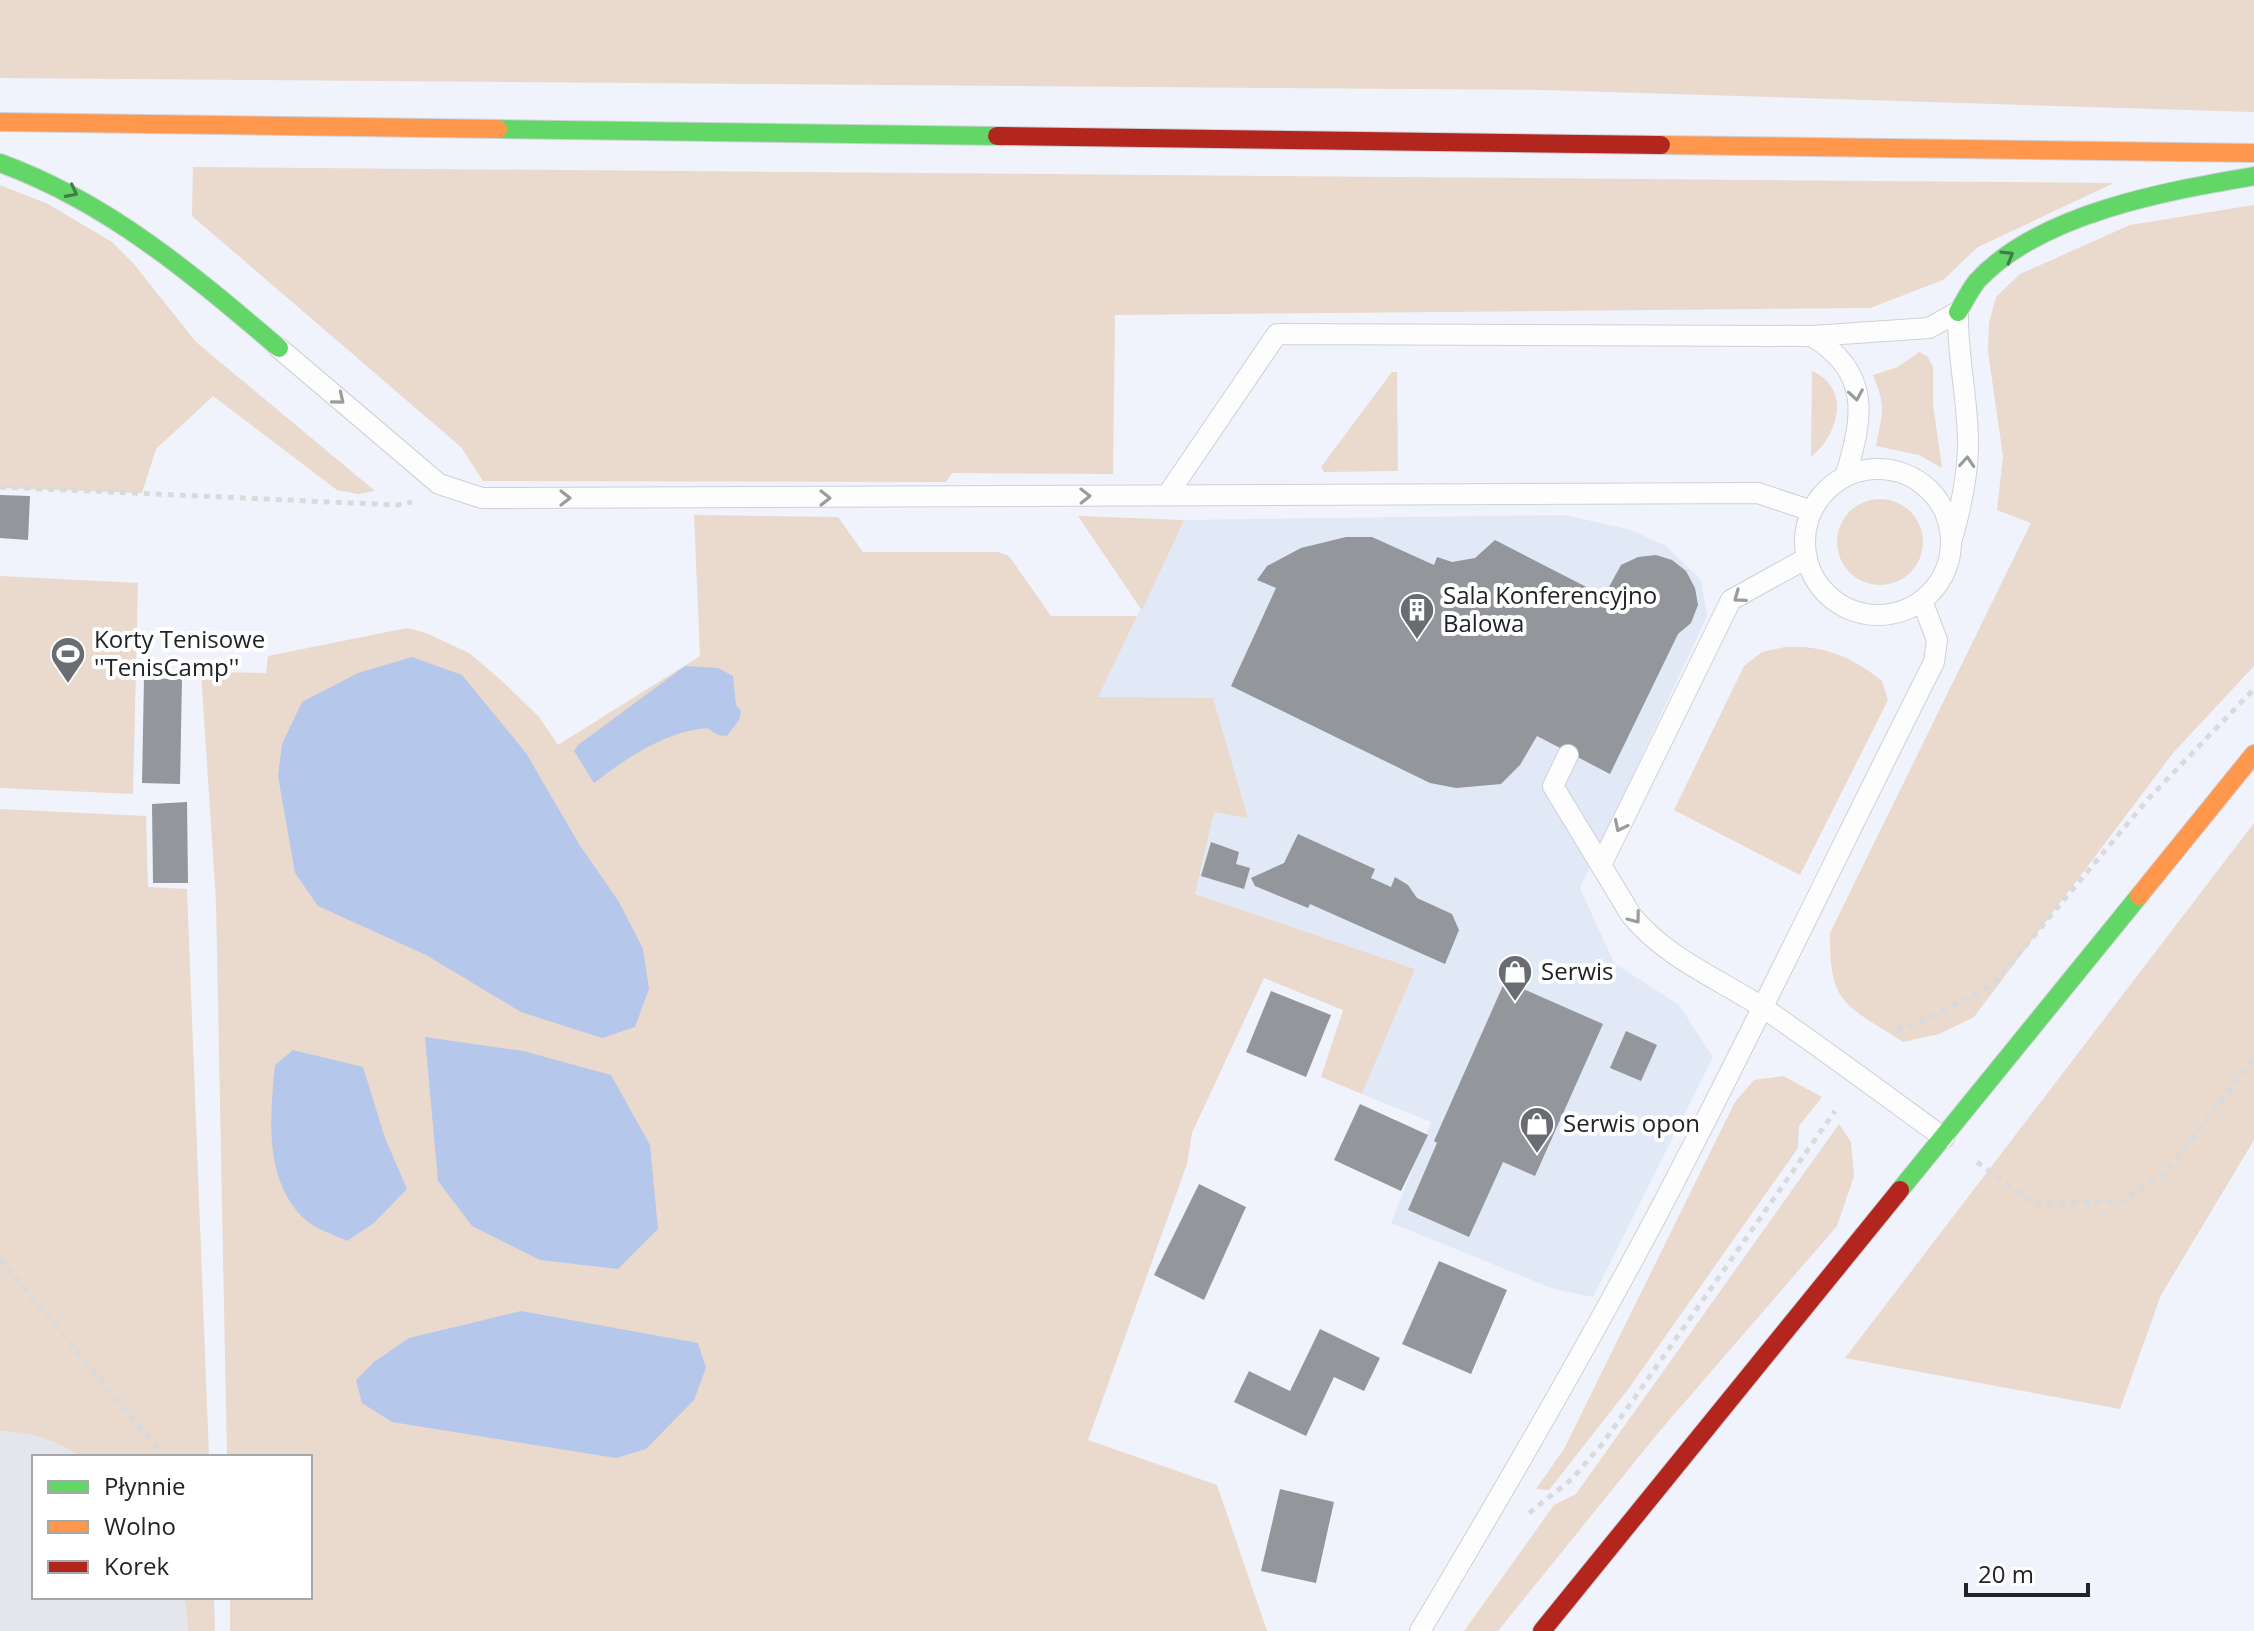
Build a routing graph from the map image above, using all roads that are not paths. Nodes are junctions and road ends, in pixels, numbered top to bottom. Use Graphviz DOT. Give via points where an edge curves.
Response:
graph roads {
  1 [pos="0,122"];
  2 [pos="2254,153"];
  3 [pos="0,163"];
  4 [pos="2254,176"];
  5 [pos="1958,312"];
  6 [pos="1812,336"];
  7 [pos="279,348"];
  8 [pos="1845,477"];
  9 [pos="1168,494"];
  10 [pos="1812,511"];
  11 [pos="1952,539"];
  12 [pos="1807,558"];
  13 [pos="1922,601"];
  14 [pos="2254,754"];
  15 [pos="1568,755"];
  16 [pos="1601,865"];
  17 [pos="1762,1007"];
  18 [pos="1944,1138"];
  19 [pos="1420,1631"];
  20 [pos="1542,1631"];
  1 -- 2 [label="main road"];
  3 -- 7 [label="main road, one-way" via="75,192 150,240"];
  5 -- 4 [label="main road, one-way" via="1965,292 1988,268 2058,229 2148,197"];
  5 -- 6 [label="lane" via="1929,328"];
  11 -- 5 [label="lane, one-way" via="1964,495 1968,445"];
  6 -- 8 [label="lane, one-way" via="1850,367 1855,385 1858,422"];
  6 -- 9 [label="lane" via="1277,334"];
  7 -- 9 [label="lane, one-way" via="439,484 482,498"];
  8 -- 10 [label="lane"];
  8 -- 11 [label="lane" via="1868,469 1915,478 1934,494"];
  9 -- 10 [label="lane" via="1758,493"];
  10 -- 12 [label="lane" via="1805,534"];
  11 -- 13 [label="lane" via="1944,573"];
  12 -- 13 [label="lane" via="1832,599 1853,611 1888,613"];
  12 -- 16 [label="lane, one-way" via="1731,600"];
  13 -- 17 [label="lane" via="1937,640 1934,662"];
  14 -- 18 [label="main road"];
  15 -- 16 [label="lane" via="1553,786"];
  16 -- 17 [label="lane, one-way" via="1631,915 1661,948"];
  17 -- 18 [label="lane"];
  17 -- 19 [label="lane" via="1571,1373"];
  18 -- 20 [label="main road"];
}
